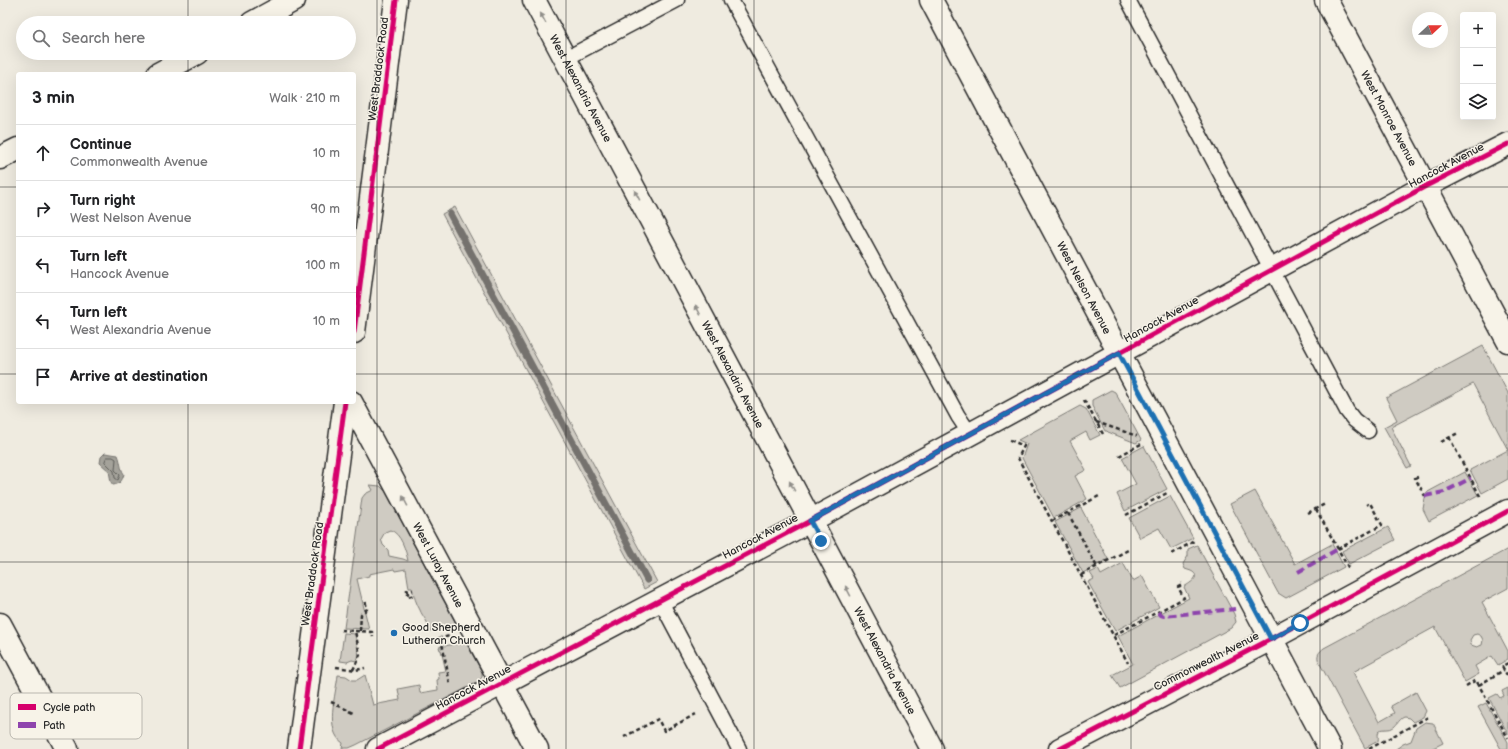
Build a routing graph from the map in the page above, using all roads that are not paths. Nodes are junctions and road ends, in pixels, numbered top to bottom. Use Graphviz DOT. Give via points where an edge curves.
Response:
graph roads {
  1 [pos="294,0"];
  2 [pos="396,0"];
  3 [pos="534,0"];
  4 [pos="677,0"];
  5 [pos="731,0"];
  6 [pos="931,0"];
  7 [pos="1128,0"];
  8 [pos="1326,0"];
  9 [pos="265,16"];
  10 [pos="184,60"];
  11 [pos="565,60"];
  12 [pos="162,72"];
  13 [pos="1508,144"];
  14 [pos="16,150"];
  15 [pos="0,158"];
  16 [pos="1426,186"];
  17 [pos="1271,270"];
  18 [pos="356,316"];
  19 [pos="1508,342"];
  20 [pos="1119,353"];
  21 [pos="345,404"];
  22 [pos="352,404"];
  23 [pos="1368,431"];
  24 [pos="970,434"];
  25 [pos="1508,511"];
  26 [pos="810,521"];
  27 [pos="660,600"];
  28 [pos="0,624"];
  29 [pos="1271,639"];
  30 [pos="503,683"];
  31 [pos="37,693"];
  32 [pos="62,739"];
  33 [pos="67,749"];
  34 [pos="299,749"];
  35 [pos="378,749"];
  36 [pos="538,749"];
  37 [pos="739,749"];
  38 [pos="932,749"];
  39 [pos="1060,749"];
  40 [pos="1330,749"];
  1 -- 9 [label="street"];
  2 -- 18 [label="street, West Braddock Road"];
  11 -- 3 [label="street, West Alexandria Avenue, one-way"];
  4 -- 11 [label="lane"];
  5 -- 24 [label="lane"];
  6 -- 20 [label="street, West Nelson Avenue"];
  7 -- 17 [label="lane"];
  8 -- 16 [label="street, West Monroe Avenue"];
  10 -- 12 [label="street"];
  26 -- 11 [label="street, West Alexandria Avenue, one-way"];
  13 -- 16 [label="street, Hancock Avenue"];
  14 -- 15 [label="street"];
  16 -- 17 [label="street, Hancock Avenue"];
  16 -- 19 [label="street, West Monroe Avenue"];
  17 -- 20 [label="street, Hancock Avenue"];
  17 -- 23 [label="lane" via="1347,411"];
  20 -- 24 [label="street, Hancock Avenue"];
  20 -- 29 [label="street, West Nelson Avenue"];
  21 -- 34 [label="street, West Braddock Road"];
  30 -- 22 [label="street, West Luray Avenue, one-way"];
  24 -- 26 [label="street, Hancock Avenue"];
  25 -- 29 [label="street, Commonwealth Avenue"];
  26 -- 27 [label="street, Hancock Avenue"];
  38 -- 26 [label="street, West Alexandria Avenue, one-way"];
  27 -- 30 [label="street, Hancock Avenue"];
  27 -- 37 [label="lane"];
  28 -- 31 [label="street"];
  29 -- 39 [label="street, Commonwealth Avenue"];
  29 -- 40 [label="street, West Nelson Avenue"];
  30 -- 35 [label="street, Hancock Avenue"];
  30 -- 36 [label="street, West Luray Avenue"];
  32 -- 33 [label="street"];
}
